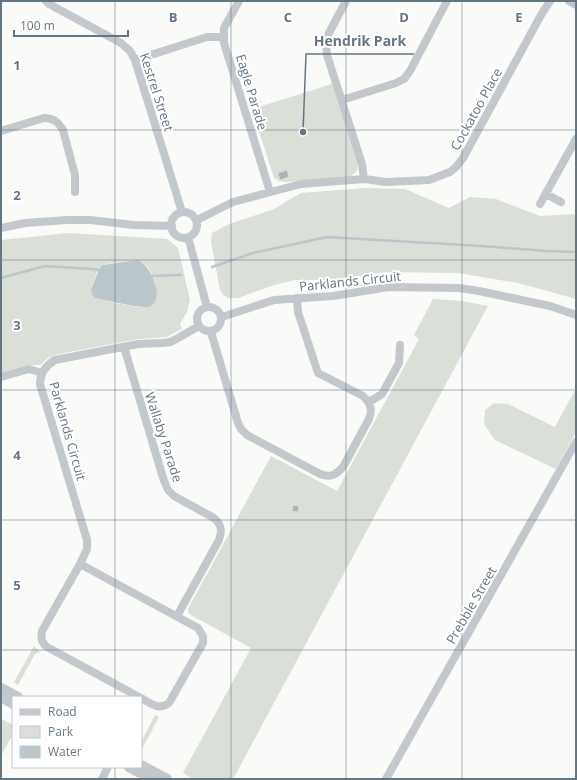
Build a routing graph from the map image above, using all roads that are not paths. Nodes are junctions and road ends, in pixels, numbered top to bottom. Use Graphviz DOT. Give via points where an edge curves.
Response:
graph roads {
  1 [pos="46,1"];
  2 [pos="239,1"];
  3 [pos="346,1"];
  4 [pos="447,1"];
  5 [pos="550,1"];
  6 [pos="569,1"];
  7 [pos="576,5"];
  8 [pos="223,36"];
  9 [pos="135,60"];
  10 [pos="342,100"];
  11 [pos="1,131"];
  12 [pos="576,139"];
  13 [pos="364,179"];
  14 [pos="75,192"];
  15 [pos="270,192"];
  16 [pos="546,194"];
  17 [pos="561,202"];
  18 [pos="540,204"];
  19 [pos="182,212"];
  20 [pos="197,220"];
  21 [pos="172,226"];
  22 [pos="1,228"];
  23 [pos="188,237"];
  24 [pos="297,298"];
  25 [pos="207,307"];
  26 [pos="576,315"];
  27 [pos="222,317"];
  28 [pos="199,326"];
  29 [pos="211,332"];
  30 [pos="400,345"];
  31 [pos="124,347"];
  32 [pos="42,373"];
  33 [pos="1,377"];
  34 [pos="369,402"];
  35 [pos="576,442"];
  36 [pos="80,564"];
  37 [pos="177,616"];
  38 [pos="1,688"];
  39 [pos="16,696"];
  40 [pos="136,696"];
  41 [pos="1,697"];
  42 [pos="142,699"];
  43 [pos="12,703"];
  44 [pos="142,766"];
  45 [pos="108,768"];
  46 [pos="131,768"];
  47 [pos="102,779"];
  48 [pos="151,779"];
  49 [pos="167,779"];
  50 [pos="386,779"];
  1 -- 9 [label="street, Kestrel Street" via="122,43"];
  2 -- 8 [label="street" via="224,28"];
  3 -- 10 [label="street" via="326,42 327,55"];
  4 -- 10 [label="street" via="404,79"];
  5 -- 13 [label="street, Cockatoo Place" via="456,167 429,180 386,182"];
  6 -- 7 [label="street"];
  8 -- 9 [label="street" via="207,37"];
  8 -- 15 [label="street, Eagle Parade"];
  9 -- 19 [label="street, Kestrel Street"];
  10 -- 13 [label="street" via="362,164"];
  11 -- 14 [label="street" via="44,118 60,124 76,175"];
  12 -- 16 [label="street"];
  13 -- 15 [label="street, Cockatoo Place" via="301,184"];
  15 -- 20 [label="street, Cockatoo Place" via="233,202"];
  16 -- 17 [label="street"];
  16 -- 18 [label="street"];
  19 -- 20 [label="street" via="192,214"];
  19 -- 21 [label="street" via="175,216"];
  20 -- 23 [label="street" via="196,230"];
  21 -- 22 [label="street" via="67,220 25,223"];
  21 -- 23 [label="street" via="179,236"];
  23 -- 25 [label="street"];
  24 -- 26 [label="street, Parklands Circuit" via="333,296 389,287 459,288 550,306"];
  24 -- 27 [label="street, Parklands Circuit" via="274,300"];
  24 -- 34 [label="street" via="298,312 318,373 363,396"];
  25 -- 27 [label="street" via="218,310"];
  25 -- 28 [label="street" via="198,314"];
  27 -- 29 [label="street" via="221,325"];
  28 -- 29 [label="street" via="204,331"];
  28 -- 31 [label="street, Parklands Circuit" via="171,342"];
  29 -- 34 [label="street" via="241,429 320,474 331,476 343,467 371,414"];
  30 -- 34 [label="street" via="399,363 382,394"];
  31 -- 32 [label="street, Parklands Circuit" via="56,360"];
  31 -- 37 [label="street, Wallaby Parade" via="168,490 174,496 214,518 222,530"];
  32 -- 33 [label="street" via="29,369"];
  32 -- 36 [label="street, Parklands Circuit" via="40,384 87,540 87,549"];
  35 -- 50 [label="street, Prebble Street"];
  36 -- 37 [label="street, Parklands Circuit"];
  36 -- 40 [label="street, Parklands Circuit" via="42,631 42,642"];
  37 -- 42 [label="street, Parklands Circuit" via="201,631 203,643 169,703 162,707"];
  38 -- 39 [label="street"];
  41 -- 43 [label="street"];
  44 -- 49 [label="street"];
  45 -- 47 [label="street"];
  46 -- 48 [label="street"];
}
